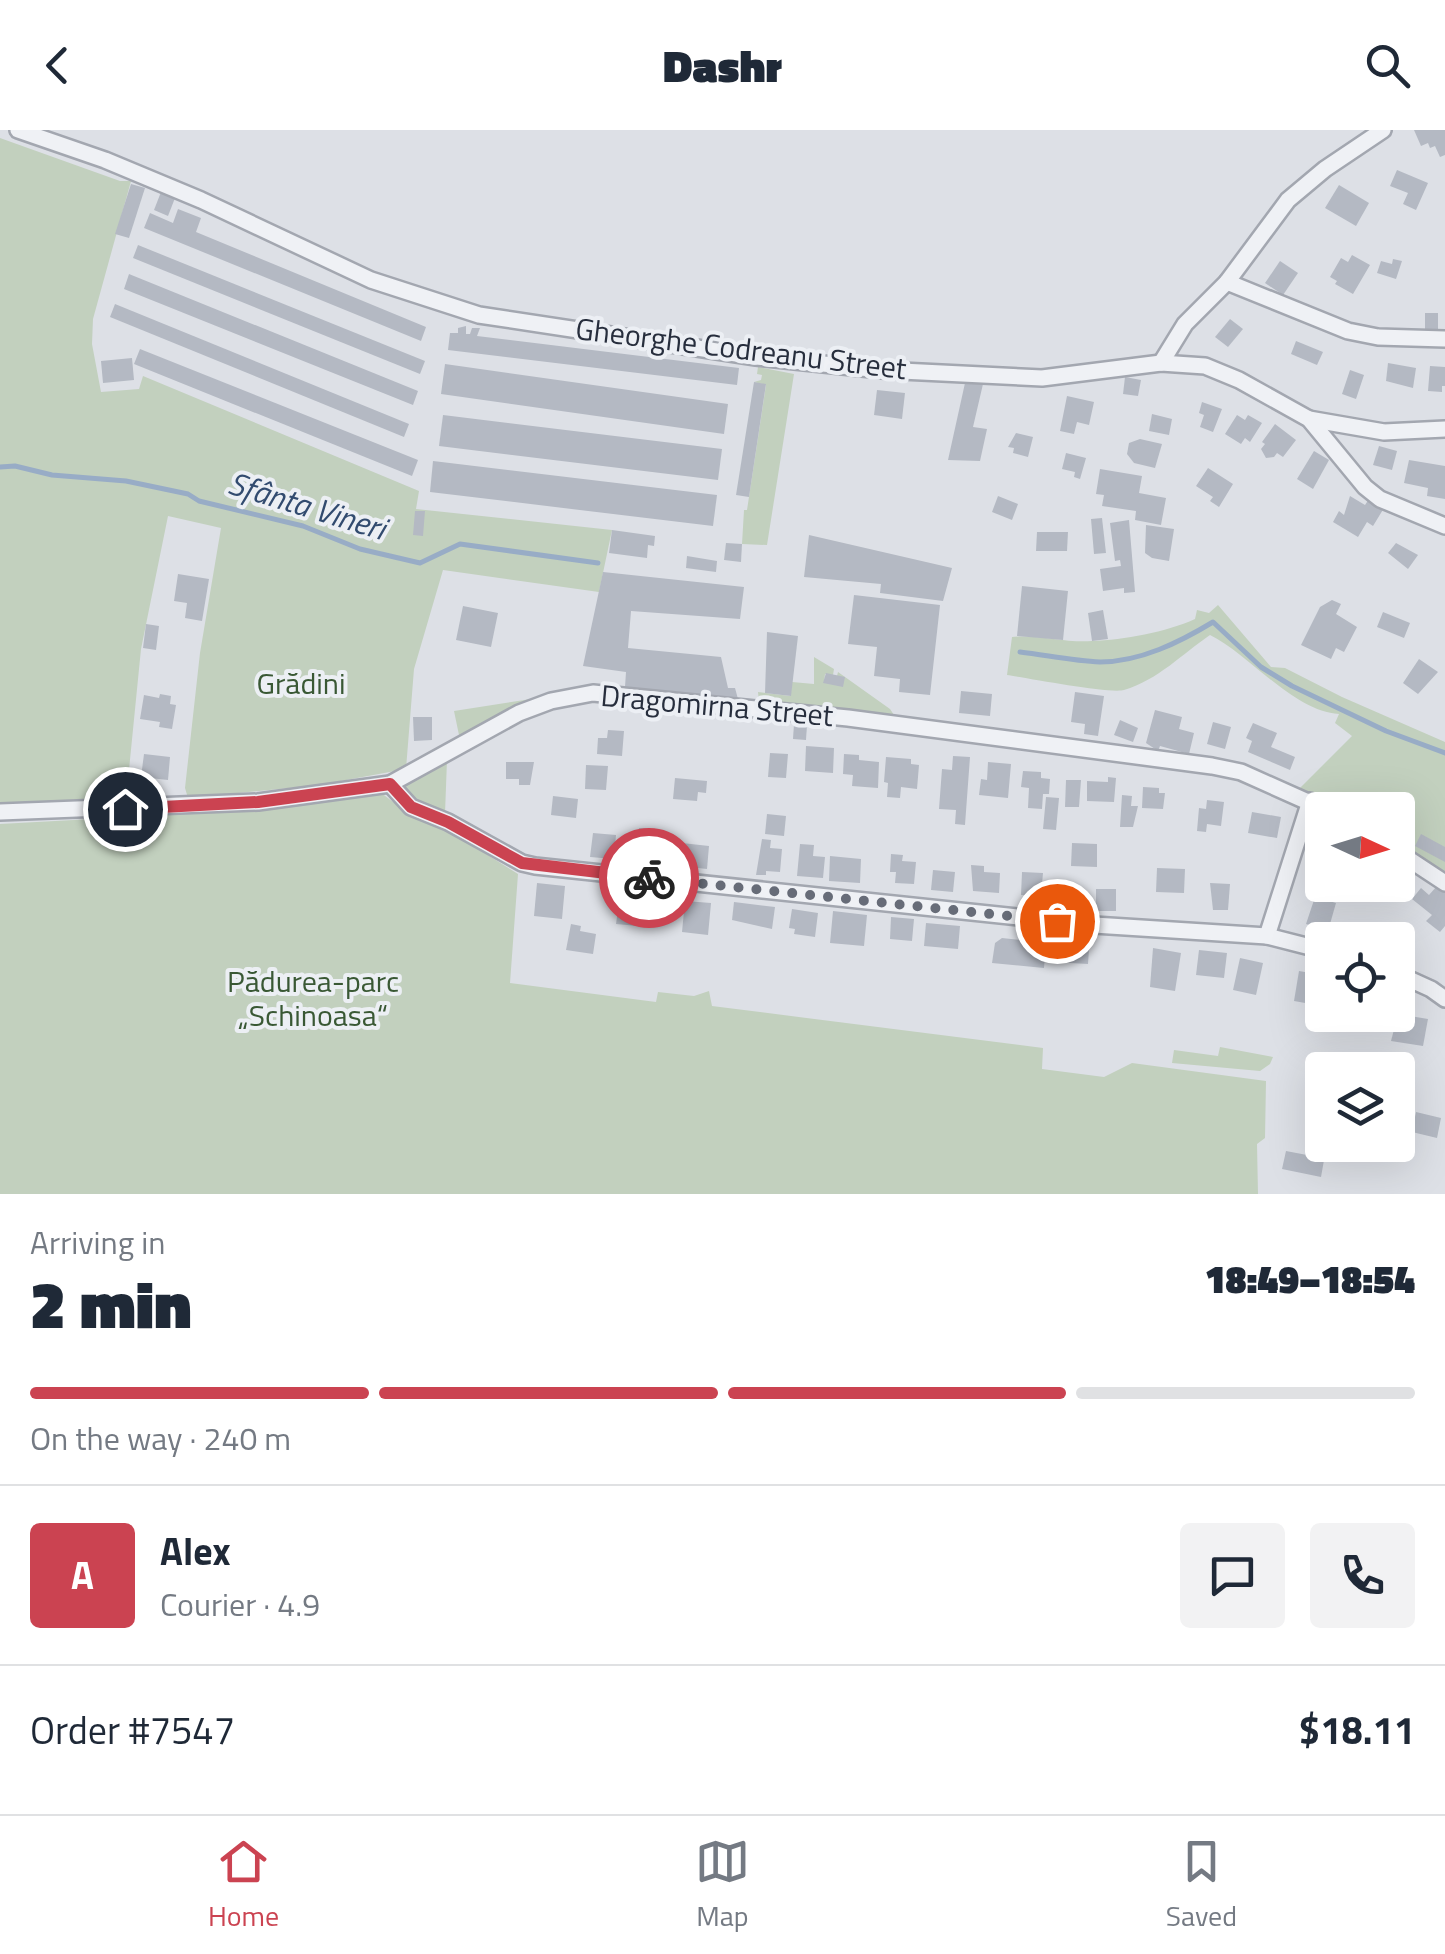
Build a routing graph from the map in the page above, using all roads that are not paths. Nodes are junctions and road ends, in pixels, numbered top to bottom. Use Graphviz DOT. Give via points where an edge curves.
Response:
graph roads {
  1 [pos="18,130"];
  2 [pos="1383,130"];
  3 [pos="1227,282"];
  4 [pos="1445,338"];
  5 [pos="1160,362"];
  6 [pos="1309,420"];
  7 [pos="1445,429"];
  8 [pos="1445,526"];
  9 [pos="390,784"];
  10 [pos="1305,799"];
  11 [pos="0,812"];
  12 [pos="1305,817"];
  13 [pos="1415,863"];
  14 [pos="1445,883"];
  15 [pos="1267,936"];
  16 [pos="1305,946"];
  17 [pos="1415,982"];
  18 [pos="1445,999"];
  1 -- 5 [label="street, Gheorghe Codreanu Street" via="200,200 370,280 478,315 880,370 1042,378"];
  2 -- 3 [label="street" via="1288,200"];
  3 -- 4 [label="street" via="1348,331"];
  3 -- 5 [label="street" via="1185,324"];
  5 -- 6 [label="street, Gheorghe Codreanu Street" via="1220,371"];
  6 -- 7 [label="street" via="1384,432"];
  6 -- 8 [label="street, Gheorghe Codreanu Street" via="1380,499"];
  9 -- 10 [label="street, Dragomirna Street" via="520,713 572,696 614,693 1212,766"];
  9 -- 11 [label="street, Dragomirna Street" via="258,802"];
  9 -- 15 [label="street" via="411,807 535,866"];
  12 -- 15 [label="street"];
  13 -- 14 [label="street"];
  15 -- 16 [label="street"];
  17 -- 18 [label="street"];
}
